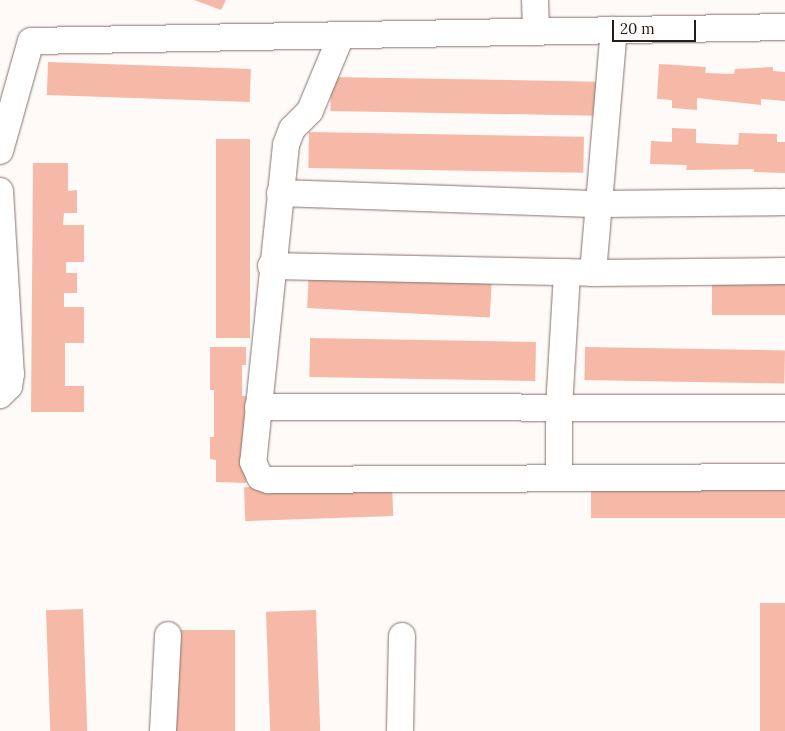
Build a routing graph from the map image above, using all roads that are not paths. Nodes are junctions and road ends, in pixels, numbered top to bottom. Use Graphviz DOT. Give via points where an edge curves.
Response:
graph roads {
  1 [pos="536,0"];
  2 [pos="785,28"];
  3 [pos="614,30"];
  4 [pos="536,32"];
  5 [pos="341,36"];
  6 [pos="0,151"];
  7 [pos="0,191"];
  8 [pos="280,193"];
  9 [pos="785,202"];
  10 [pos="599,204"];
  11 [pos="271,266"];
  12 [pos="785,271"];
  13 [pos="567,272"];
  14 [pos="593,273"];
  15 [pos="0,395"];
  16 [pos="258,407"];
  17 [pos="559,408"];
  18 [pos="785,408"];
  19 [pos="559,476"];
  20 [pos="785,477"];
  21 [pos="168,635"];
  22 [pos="402,636"];
  23 [pos="163,731"];
  24 [pos="400,731"];
  1 -- 4 [label="street"];
  2 -- 3 [label="street"];
  3 -- 4 [label="street"];
  3 -- 10 [label="street"];
  4 -- 5 [label="street"];
  5 -- 6 [label="street" via="31,41"];
  5 -- 8 [label="street" via="310,111 292,129 286,145"];
  7 -- 15 [label="street" via="11,374 8,386"];
  8 -- 10 [label="street"];
  8 -- 11 [label="street"];
  9 -- 10 [label="street"];
  10 -- 14 [label="street"];
  11 -- 13 [label="street"];
  11 -- 16 [label="street"];
  12 -- 14 [label="street"];
  13 -- 14 [label="street"];
  13 -- 17 [label="street"];
  16 -- 17 [label="street"];
  16 -- 19 [label="street" via="252,462 260,477 268,480"];
  17 -- 18 [label="street"];
  17 -- 19 [label="street"];
  19 -- 20 [label="street"];
  21 -- 23 [label="street"];
  22 -- 24 [label="street"];
}
